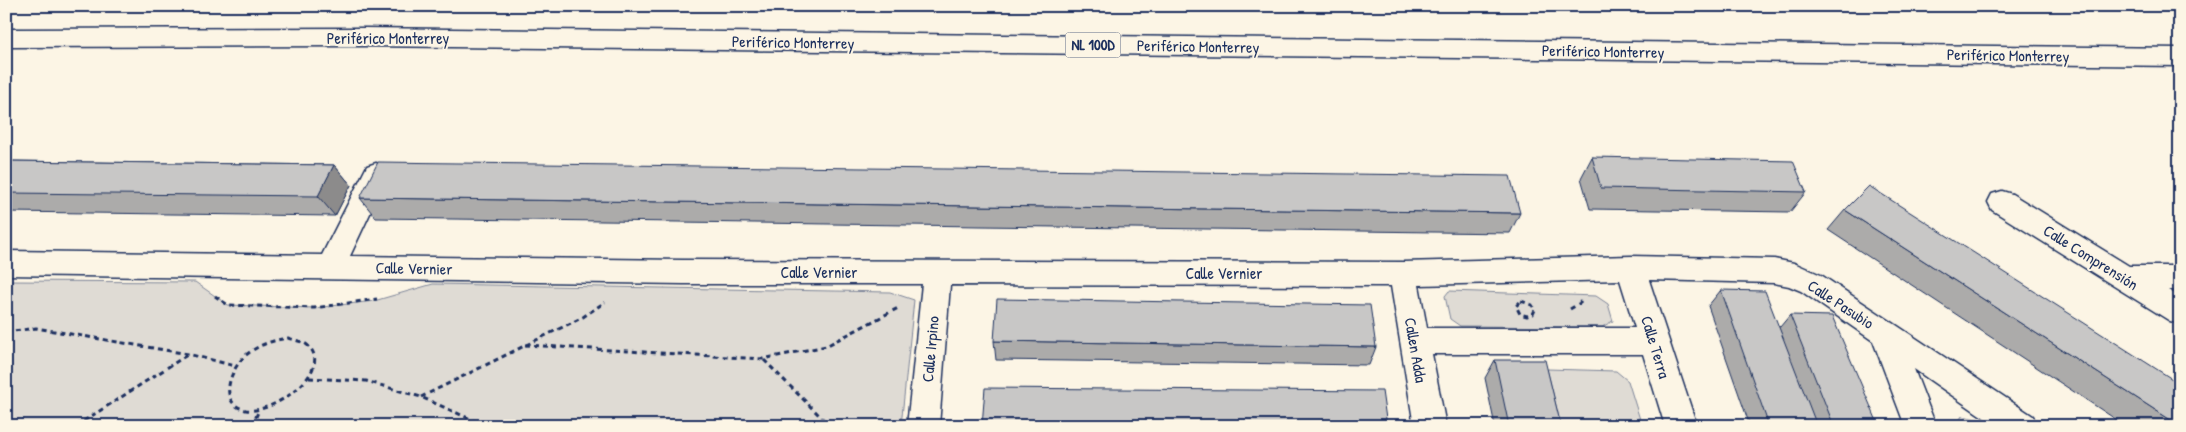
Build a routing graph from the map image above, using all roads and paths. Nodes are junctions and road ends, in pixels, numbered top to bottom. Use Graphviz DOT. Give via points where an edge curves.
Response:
graph roads {
  1 [pos="6,38"];
  2 [pos="2180,57"];
  3 [pos="376,173"];
  4 [pos="2002,202"];
  5 [pos="6,262"];
  6 [pos="330,267"];
  7 [pos="1631,268"];
  8 [pos="937,272"];
  9 [pos="1403,274"];
  10 [pos="2125,278"];
  11 [pos="2180,278"];
  12 [pos="1581,296"];
  13 [pos="612,297"];
  14 [pos="906,304"];
  15 [pos="1568,311"];
  16 [pos="2180,312"];
  17 [pos="6,332"];
  18 [pos="1885,333"];
  19 [pos="1415,341"];
  20 [pos="1654,341"];
  21 [pos="525,346"];
  22 [pos="188,354"];
  23 [pos="763,359"];
  24 [pos="235,366"];
  25 [pos="309,378"];
  26 [pos="421,397"];
  27 [pos="260,410"];
  28 [pos="76,426"];
  29 [pos="252,426"];
  30 [pos="486,426"];
  31 [pos="830,426"];
  32 [pos="923,426"];
  33 [pos="1430,426"];
  34 [pos="1681,426"];
  35 [pos="1921,426"];
  36 [pos="2022,426"];
  1 -- 2 [label="main road, Periférico Monterrey / NL 100D" via="364,37"];
  3 -- 6 [label="main road"];
  4 -- 10 [label="main road, Calle Comprensión"];
  5 -- 6 [label="main road, Calle Vernier"];
  6 -- 8 [label="main road, Calle Vernier"];
  7 -- 9 [label="main road, Calle Vernier"];
  7 -- 18 [label="main road, Calle Pasubio" via="1774,271 1794,275"];
  7 -- 20 [label="main road, Calle Terra"];
  8 -- 9 [label="main road, Calle Vernier"];
  8 -- 32 [label="main road, Calle Irpino"];
  9 -- 19 [label="main road, Callen Adda"];
  10 -- 11 [label="main road"];
  10 -- 16 [label="main road, Calle Comprensión"];
  12 -- 15 [label="path" via="1580,303"];
  13 -- 21 [label="path" via="583,317"];
  14 -- 23 [label="path" via="826,346"];
  17 -- 22 [label="path" via="36,328"];
  18 -- 35 [label="main road"];
  18 -- 36 [label="main road, Calle Pasubio"];
  19 -- 20 [label="main road"];
  19 -- 33 [label="main road, Callen Adda"];
  20 -- 34 [label="main road, Calle Terra"];
  21 -- 23 [label="path"];
  21 -- 26 [label="path"];
  22 -- 24 [label="path"];
  22 -- 28 [label="path"];
  23 -- 31 [label="path"];
  24 -- 25 [label="path" via="266,343 288,338 300,340 314,355"];
  24 -- 27 [label="path" via="228,377 226,389 229,398 246,410"];
  25 -- 26 [label="path" via="366,381"];
  25 -- 27 [label="path" via="288,399"];
  26 -- 30 [label="path"];
  27 -- 29 [label="path"];
}
